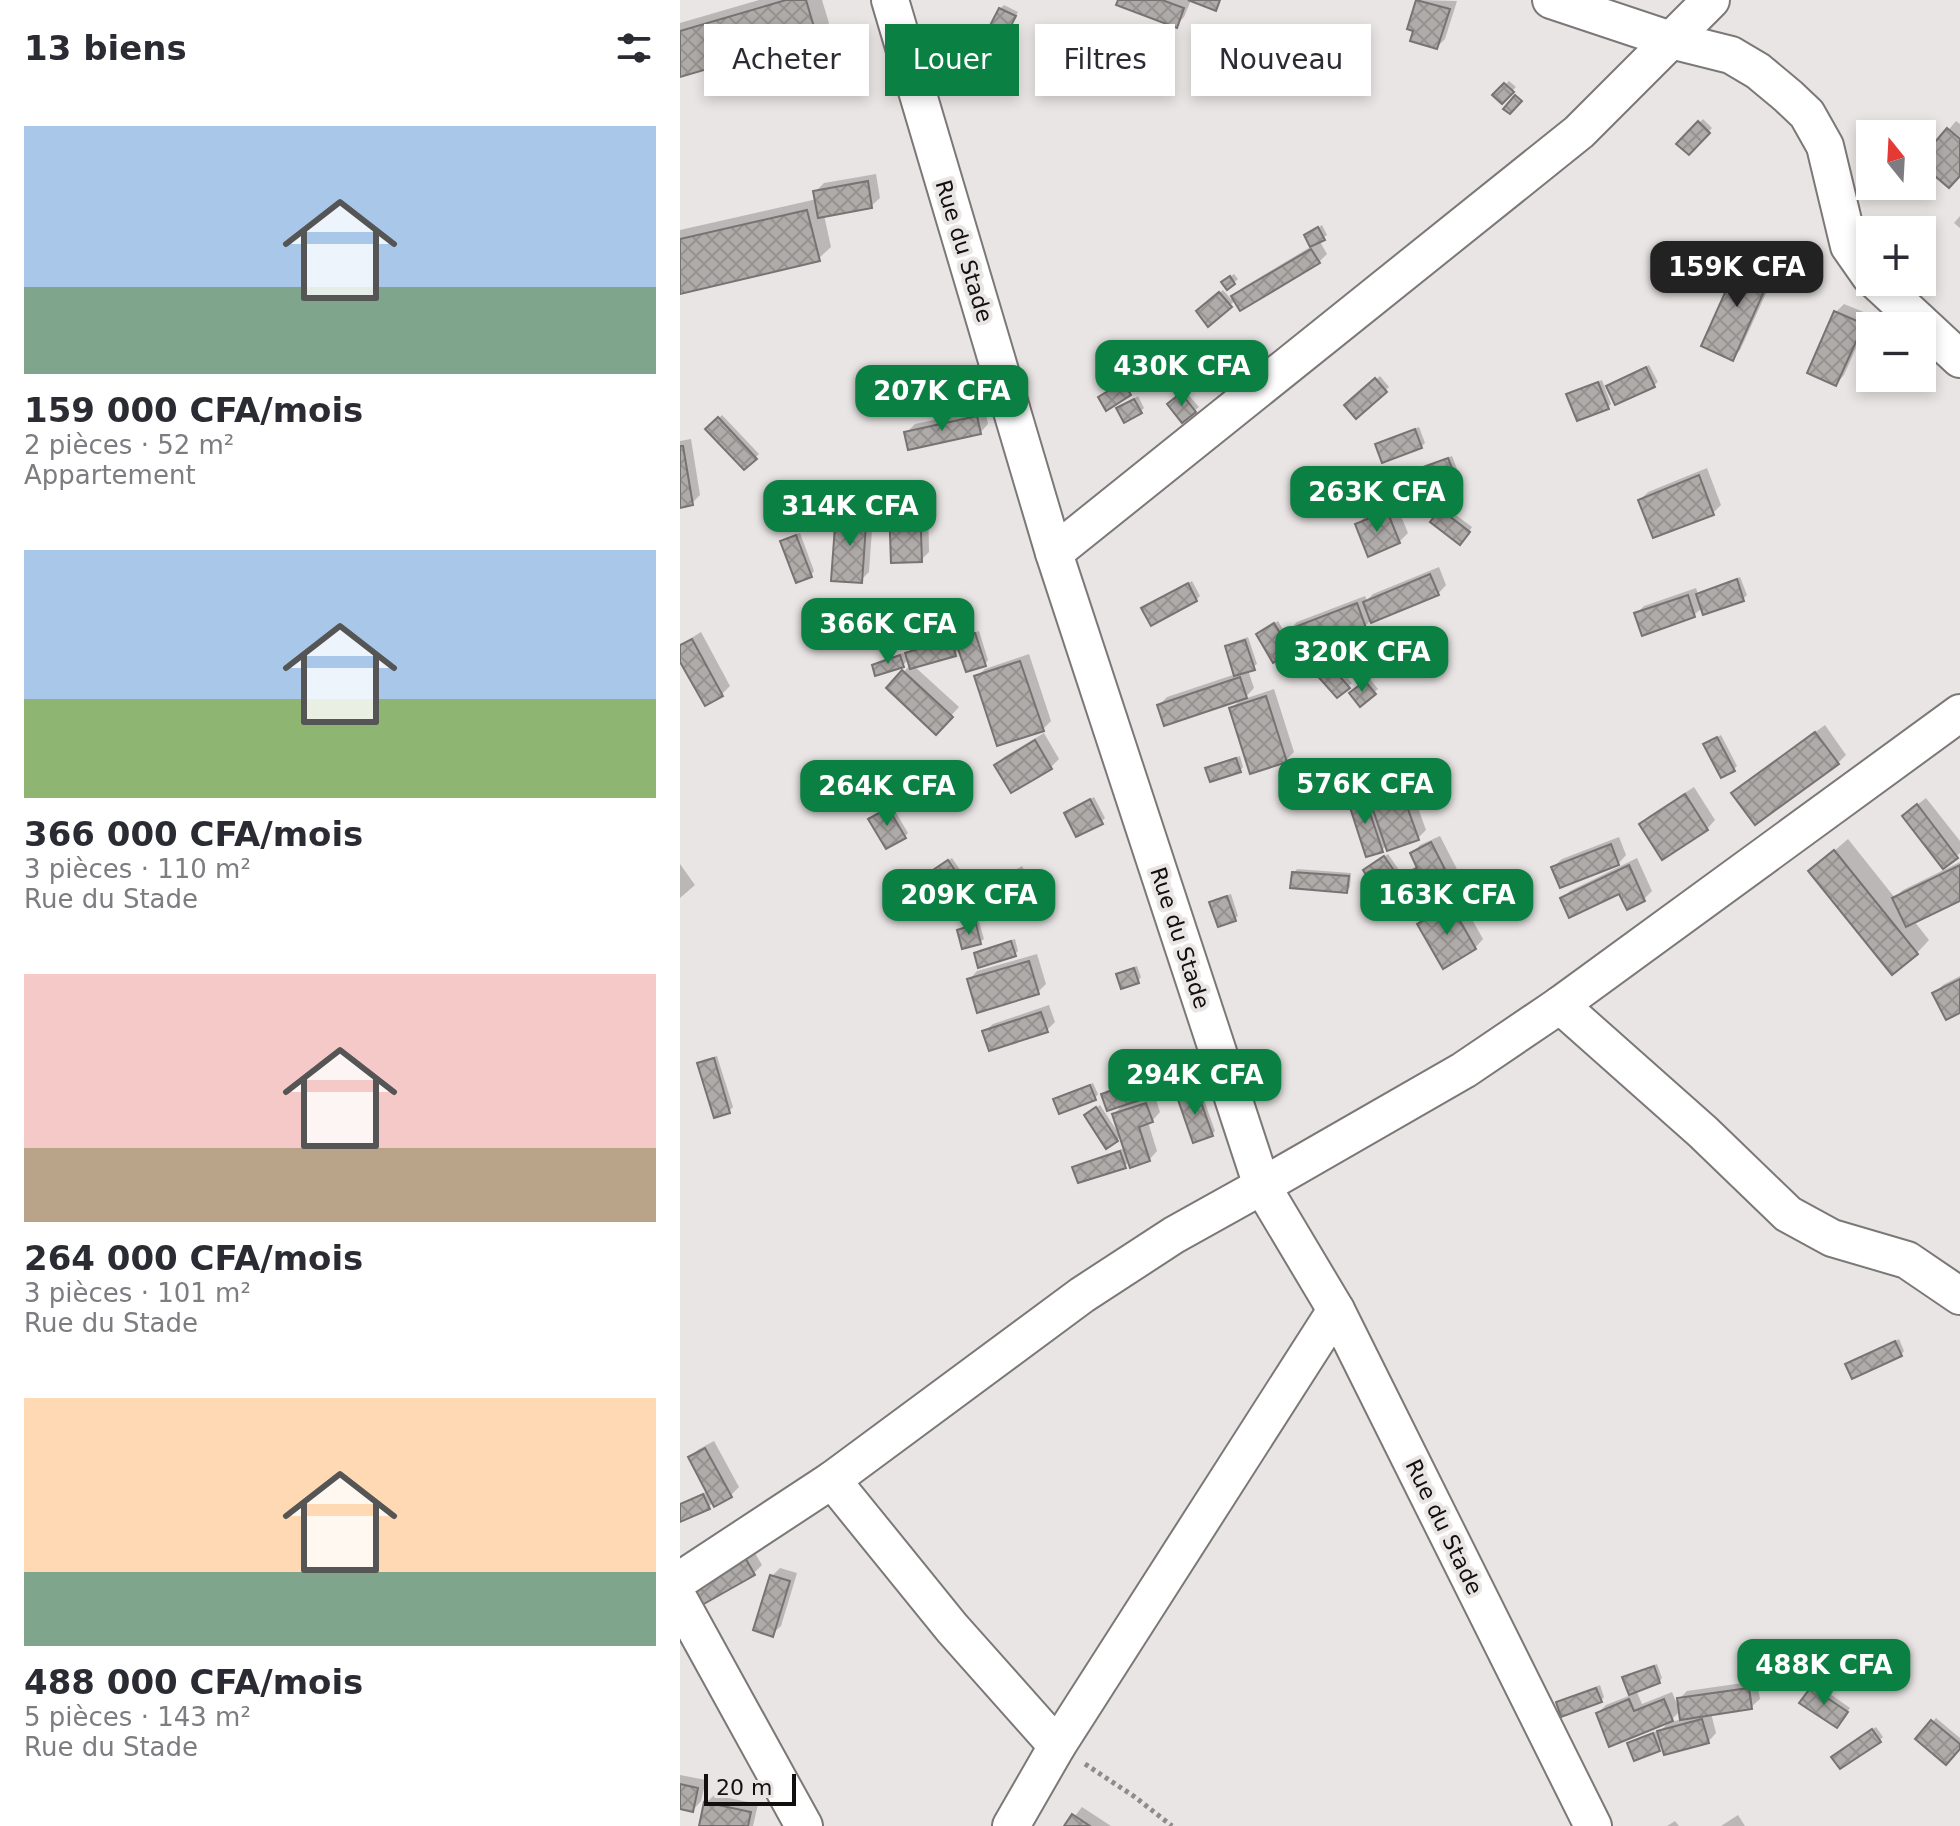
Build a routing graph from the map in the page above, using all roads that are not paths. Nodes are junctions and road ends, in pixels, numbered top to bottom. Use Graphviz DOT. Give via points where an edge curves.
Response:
graph roads {
  1 [pos="890,0"];
  2 [pos="1551,0"];
  3 [pos="1711,0"];
  4 [pos="1671,40"];
  5 [pos="1856,256"];
  6 [pos="1892,296"];
  7 [pos="1960,359"];
  8 [pos="1054,553"];
  9 [pos="1960,713"];
  10 [pos="1560,1005"];
  11 [pos="1262,1186"];
  12 [pos="1960,1296"];
  13 [pos="1336,1310"];
  14 [pos="832,1480"];
  15 [pos="680,1580"];
  16 [pos="680,1601"];
  17 [pos="1057,1746"];
  18 [pos="804,1826"];
  19 [pos="1011,1826"];
  20 [pos="1593,1826"];
  1 -- 8 [label="street, Rue du Stade"];
  2 -- 4 [label="street"];
  3 -- 4 [label="street"];
  4 -- 5 [label="street" via="1731,55 1807,114 1825,146 1849,246"];
  4 -- 8 [label="street" via="1579,132"];
  6 -- 7 [label="street"];
  8 -- 11 [label="street, Rue du Stade"];
  9 -- 10 [label="street"];
  10 -- 11 [label="street" via="1464,1070"];
  10 -- 12 [label="street" via="1788,1214 1832,1238 1907,1260"];
  11 -- 13 [label="street, Rue du Stade"];
  11 -- 14 [label="street" via="1082,1295"];
  13 -- 17 [label="street"];
  13 -- 20 [label="street, Rue du Stade"];
  14 -- 15 [label="street"];
  14 -- 17 [label="street"];
  16 -- 18 [label="street"];
  17 -- 19 [label="street"];
}
